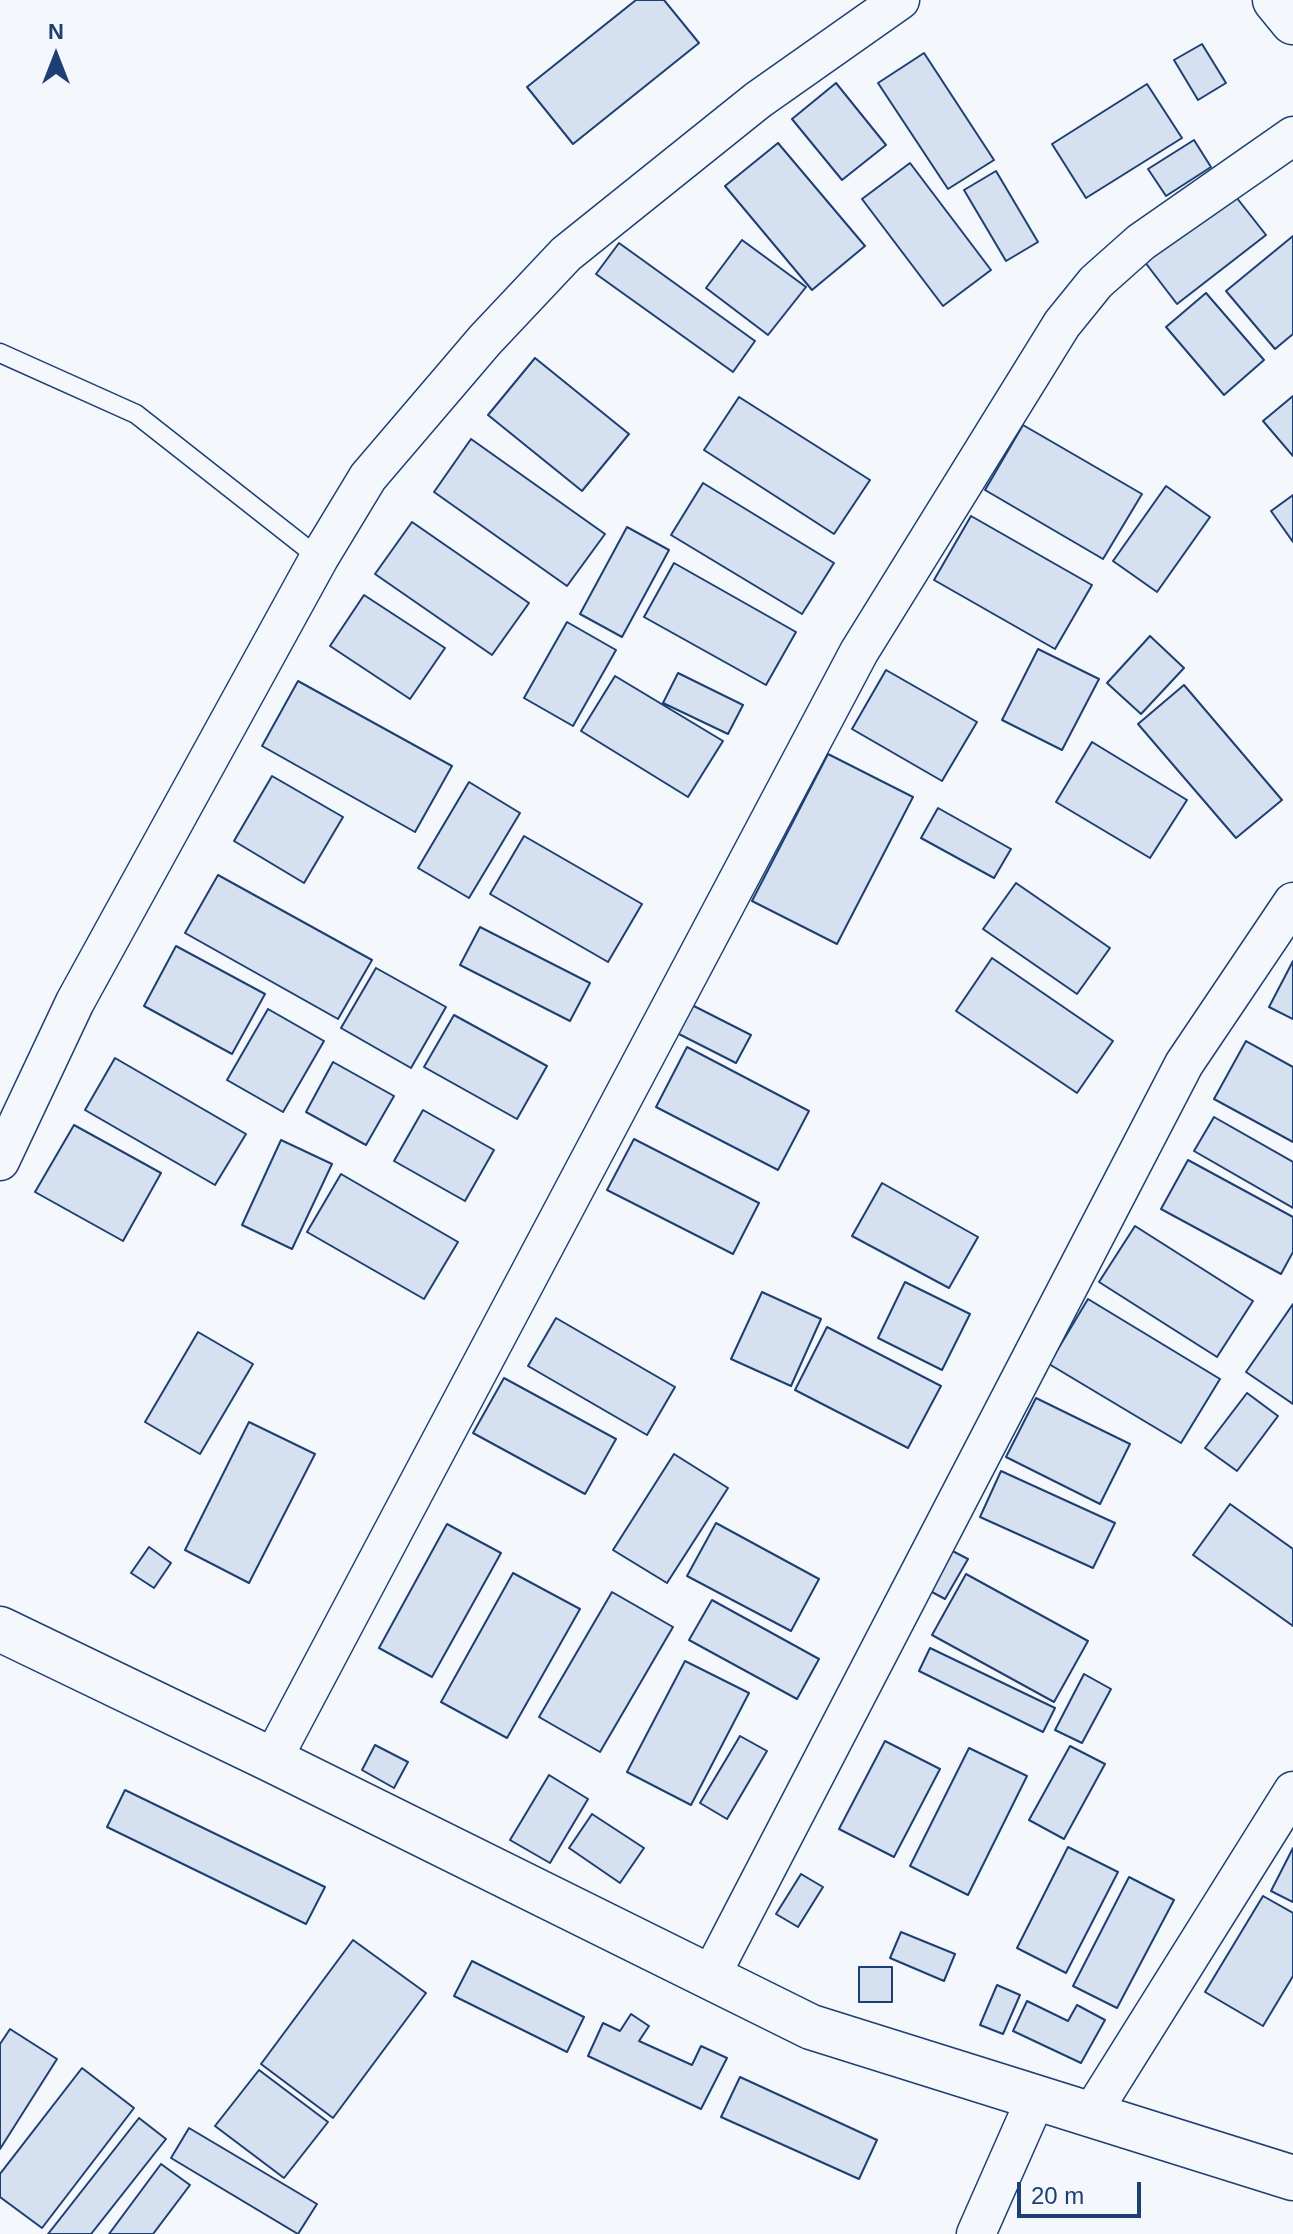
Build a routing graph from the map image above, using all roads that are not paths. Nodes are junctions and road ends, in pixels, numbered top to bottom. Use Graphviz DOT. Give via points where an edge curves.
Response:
graph roads {
  1 [pos="900,0"];
  2 [pos="1275,0"];
  3 [pos="1293,22"];
  4 [pos="1293,136"];
  5 [pos="0,353"];
  6 [pos="319,558"];
  7 [pos="1293,902"];
  8 [pos="0,1161"];
  9 [pos="0,1629"];
  10 [pos="272,1760"];
  11 [pos="1293,1791"];
  12 [pos="710,1977"];
  13 [pos="1036,2098"];
  14 [pos="1091,2114"];
  15 [pos="1293,2178"];
  16 [pos="976,2234"];
  1 -- 6 [label="street" via="758,100 566,254 368,477"];
  2 -- 3 [label="street"];
  4 -- 10 [label="street" via="1141,242 1096,282 1062,324 859,652"];
  5 -- 6 [label="lane" via="136,414"];
  6 -- 8 [label="street" via="75,1002"];
  7 -- 12 [label="street" via="1184,1064"];
  9 -- 10 [label="street"];
  10 -- 12 [label="street"];
  11 -- 14 [label="street"];
  12 -- 13 [label="street" via="811,2027"];
  13 -- 14 [label="street"];
  13 -- 16 [label="street"];
  14 -- 15 [label="street"];
}
